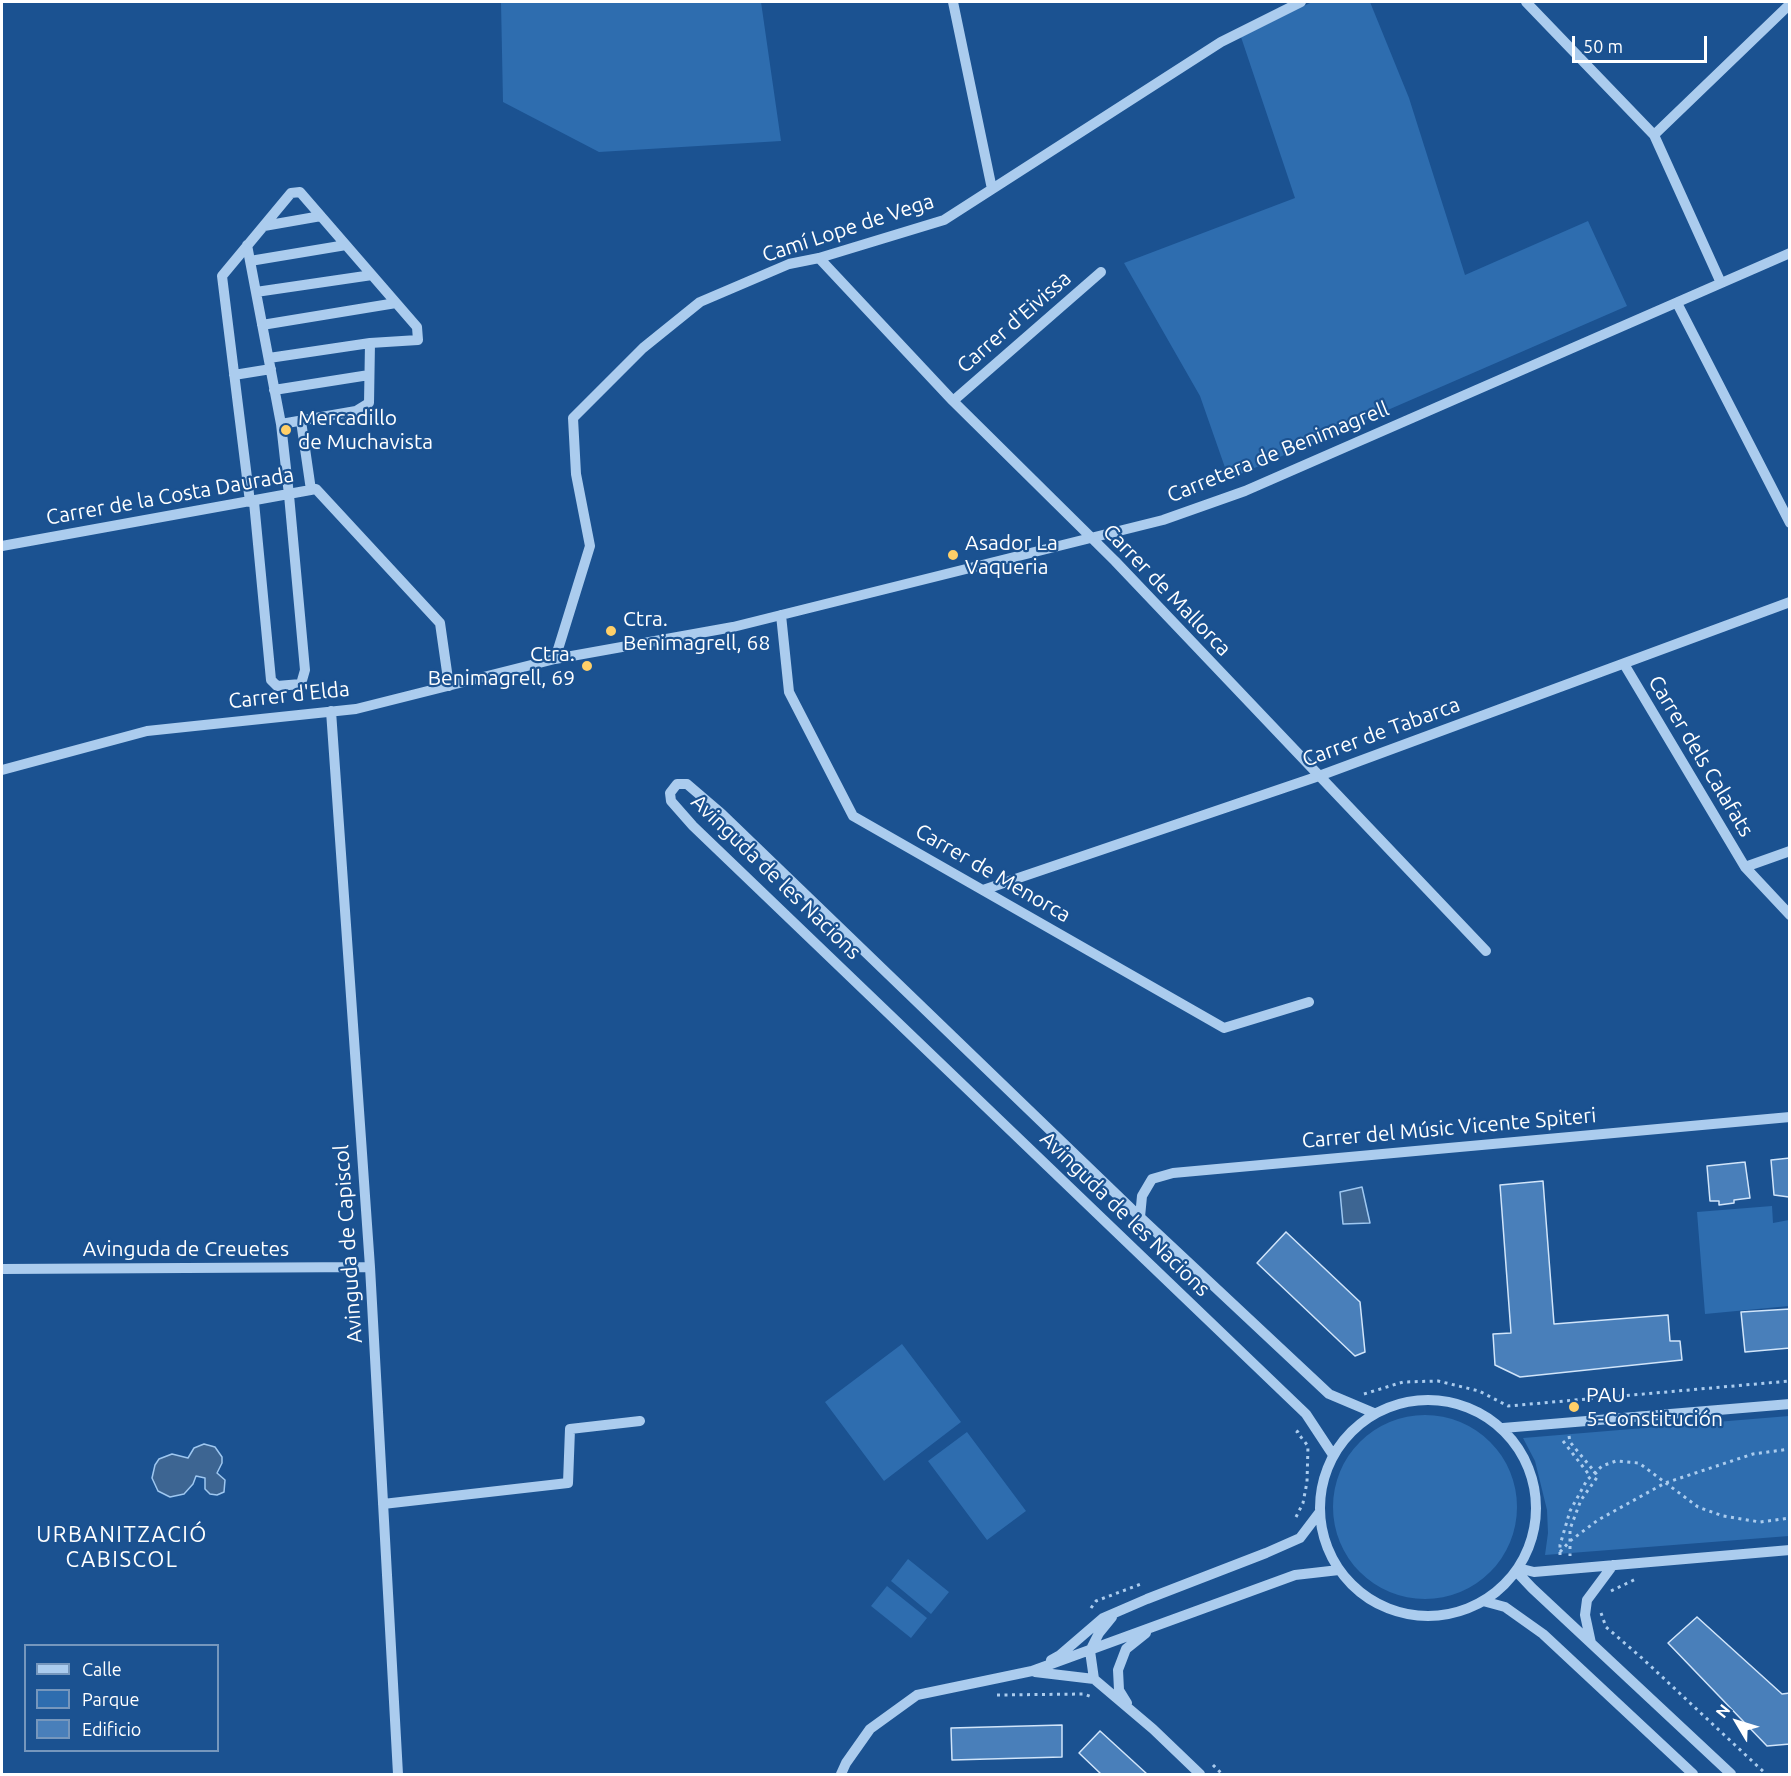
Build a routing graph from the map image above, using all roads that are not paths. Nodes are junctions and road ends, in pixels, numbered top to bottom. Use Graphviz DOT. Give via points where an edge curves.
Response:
graph roads {
  1 [pos="953,2"];
  2 [pos="1301,2"];
  3 [pos="1527,2"];
  4 [pos="1790,4"];
  5 [pos="1654,135"];
  6 [pos="992,189"];
  7 [pos="321,216"];
  8 [pos="264,226"];
  9 [pos="247,245"];
  10 [pos="346,245"];
  11 [pos="1790,253"];
  12 [pos="819,258"];
  13 [pos="250,261"];
  14 [pos="1101,272"];
  15 [pos="372,275"];
  16 [pos="1721,284"];
  17 [pos="256,292"];
  18 [pos="396,303"];
  19 [pos="1677,303"];
  20 [pos="262,326"];
  21 [pos="370,343"];
  22 [pos="270,364"];
  23 [pos="234,375"];
  24 [pos="369,375"];
  25 [pos="274,390"];
  26 [pos="954,400"];
  27 [pos="301,421"];
  28 [pos="281,424"];
  29 [pos="311,490"];
  30 [pos="289,495"];
  31 [pos="252,502"];
  32 [pos="1790,523"];
  33 [pos="1091,539"];
  34 [pos="2,546"];
  35 [pos="1790,602"];
  36 [pos="781,615"];
  37 [pos="581,654"];
  38 [pos="555,659"];
  39 [pos="1624,664"];
  40 [pos="449,686"];
  41 [pos="331,711"];
  42 [pos="2,770"];
  43 [pos="1319,776"];
  44 [pos="1790,851"];
  45 [pos="1745,867"];
  46 [pos="983,890"];
  47 [pos="1790,915"];
  48 [pos="1486,951"];
  49 [pos="1309,1002"];
  50 [pos="1790,1117"];
  51 [pos="1140,1216"];
  52 [pos="370,1268"];
  53 [pos="2,1269"];
  54 [pos="1790,1404"];
  55 [pos="1374,1413"];
  56 [pos="640,1421"];
  57 [pos="1503,1428"];
  58 [pos="1333,1455"];
  59 [pos="383,1504"];
  60 [pos="1319,1513"];
  61 [pos="1790,1550"];
  62 [pos="1613,1565"];
  63 [pos="1517,1569"];
  64 [pos="1339,1570"];
  65 [pos="1484,1601"];
  66 [pos="1115,1613"];
  67 [pos="1152,1628"];
  68 [pos="1591,1643"];
  69 [pos="1090,1651"];
  70 [pos="1032,1671"];
  71 [pos="1094,1679"];
  72 [pos="1134,1713"];
  73 [pos="398,1774"];
  74 [pos="841,1774"];
  75 [pos="1200,1774"];
  76 [pos="1694,1774"];
  77 [pos="1731,1774"];
  1 -- 6 [label="street"];
  2 -- 6 [label="street, Camí Lope de Vega" via="1221,42"];
  3 -- 5 [label="street"];
  4 -- 5 [label="street"];
  5 -- 16 [label="street"];
  6 -- 12 [label="street, Camí Lope de Vega" via="944,220"];
  7 -- 8 [label="street"];
  7 -- 8 [label="street" via="300,192 291,193"];
  7 -- 10 [label="street"];
  8 -- 9 [label="street"];
  9 -- 13 [label="street"];
  9 -- 23 [label="street" via="222,276"];
  10 -- 13 [label="street"];
  10 -- 15 [label="street"];
  11 -- 16 [label="street, Carretera de Benimagrell"];
  12 -- 26 [label="street, Carrer de Mallorca"];
  12 -- 38 [label="street, Camí Lope de Vega" via="789,264 700,302 643,348 573,418 576,474 590,546"];
  13 -- 17 [label="street"];
  14 -- 26 [label="street, Carrer d'Eivissa"];
  15 -- 17 [label="street"];
  15 -- 18 [label="street"];
  16 -- 19 [label="street, Carretera de Benimagrell"];
  17 -- 20 [label="street"];
  18 -- 20 [label="street"];
  18 -- 21 [label="street" via="417,327 418,340"];
  19 -- 32 [label="street"];
  19 -- 33 [label="street, Carretera de Benimagrell" via="1245,491 1163,520"];
  20 -- 22 [label="street"];
  21 -- 22 [label="street"];
  21 -- 24 [label="street"];
  22 -- 23 [label="street"];
  22 -- 25 [label="street"];
  23 -- 31 [label="street"];
  24 -- 25 [label="street"];
  24 -- 27 [label="street" via="369,403 356,411"];
  25 -- 28 [label="street"];
  26 -- 33 [label="street, Carrer de Mallorca"];
  27 -- 28 [label="street"];
  27 -- 29 [label="street"];
  28 -- 30 [label="street"];
  29 -- 30 [label="street, Carrer de la Costa Daurada"];
  29 -- 40 [label="street, Carrer de la Costa Daurada" via="316,489 440,623"];
  30 -- 31 [label="street, Carrer de la Costa Daurada"];
  30 -- 31 [label="street" via="304,670 301,684 277,686 271,680"];
  31 -- 34 [label="street, Carrer de la Costa Daurada"];
  33 -- 36 [label="street, Carretera de Benimagrell"];
  33 -- 43 [label="street, Carrer de Mallorca"];
  35 -- 39 [label="street, Carrer de Tabarca"];
  36 -- 37 [label="street, Carretera de Benimagrell"];
  36 -- 46 [label="street, Carrer de Menorca" via="789,692 853,816"];
  37 -- 38 [label="street, Carrer d'Elda"];
  38 -- 40 [label="street, Carrer d'Elda"];
  39 -- 43 [label="street, Carrer de Tabarca"];
  39 -- 45 [label="street, Carrer dels Calafats"];
  40 -- 41 [label="street, Carrer d'Elda" via="356,709"];
  41 -- 42 [label="street, Carrer d'Elda" via="147,731"];
  41 -- 52 [label="street, Avinguda de Capiscol"];
  43 -- 46 [label="street, Carrer de Tabarca"];
  43 -- 48 [label="street, Carrer de Mallorca"];
  44 -- 45 [label="street"];
  45 -- 47 [label="street, Carrer dels Calafats"];
  46 -- 49 [label="street, Carrer de Menorca" via="1224,1028"];
  50 -- 51 [label="street, Carrer del Músic Vicente Spiteri" via="1173,1173 1152,1179 1142,1196"];
  51 -- 55 [label="street, Avinguda de les Nacions" via="1329,1394"];
  51 -- 58 [label="street, Avinguda de les Nacions" via="722,814 687,783 677,784 670,792 671,801 693,826 1309,1419"];
  52 -- 53 [label="street, Avinguda de Creuetes"];
  52 -- 59 [label="street, Avinguda de Capiscol"];
  54 -- 57 [label="street"];
  55 -- 57 [label="street" via="1420,1399 1458,1403"];
  55 -- 58 [label="street" via="1347,1435"];
  56 -- 59 [label="street" via="570,1429 568,1483"];
  57 -- 63 [label="street" via="1522,1452 1534,1484 1536,1522"];
  58 -- 60 [label="street" via="1324,1477"];
  59 -- 73 [label="street, Avinguda de Capiscol"];
  60 -- 64 [label="street" via="1323,1536"];
  60 -- 66 [label="street" via="1300,1538"];
  61 -- 62 [label="street"];
  62 -- 63 [label="street" via="1534,1572"];
  62 -- 68 [label="street" via="1585,1615"];
  63 -- 65 [label="street"];
  63 -- 68 [label="street"];
  64 -- 65 [label="street" via="1363,1595 1393,1611 1441,1616"];
  64 -- 67 [label="street" via="1294,1575"];
  65 -- 76 [label="street" via="1505,1607 1543,1634"];
  66 -- 69 [label="street"];
  66 -- 70 [label="street"];
  67 -- 69 [label="street"];
  67 -- 72 [label="street" via="1126,1649 1118,1670 1119,1690"];
  68 -- 77 [label="street"];
  69 -- 70 [label="street"];
  69 -- 71 [label="street"];
  70 -- 71 [label="street"];
  70 -- 74 [label="street" via="917,1695 870,1729"];
  71 -- 72 [label="street"];
  72 -- 75 [label="street"];
}
